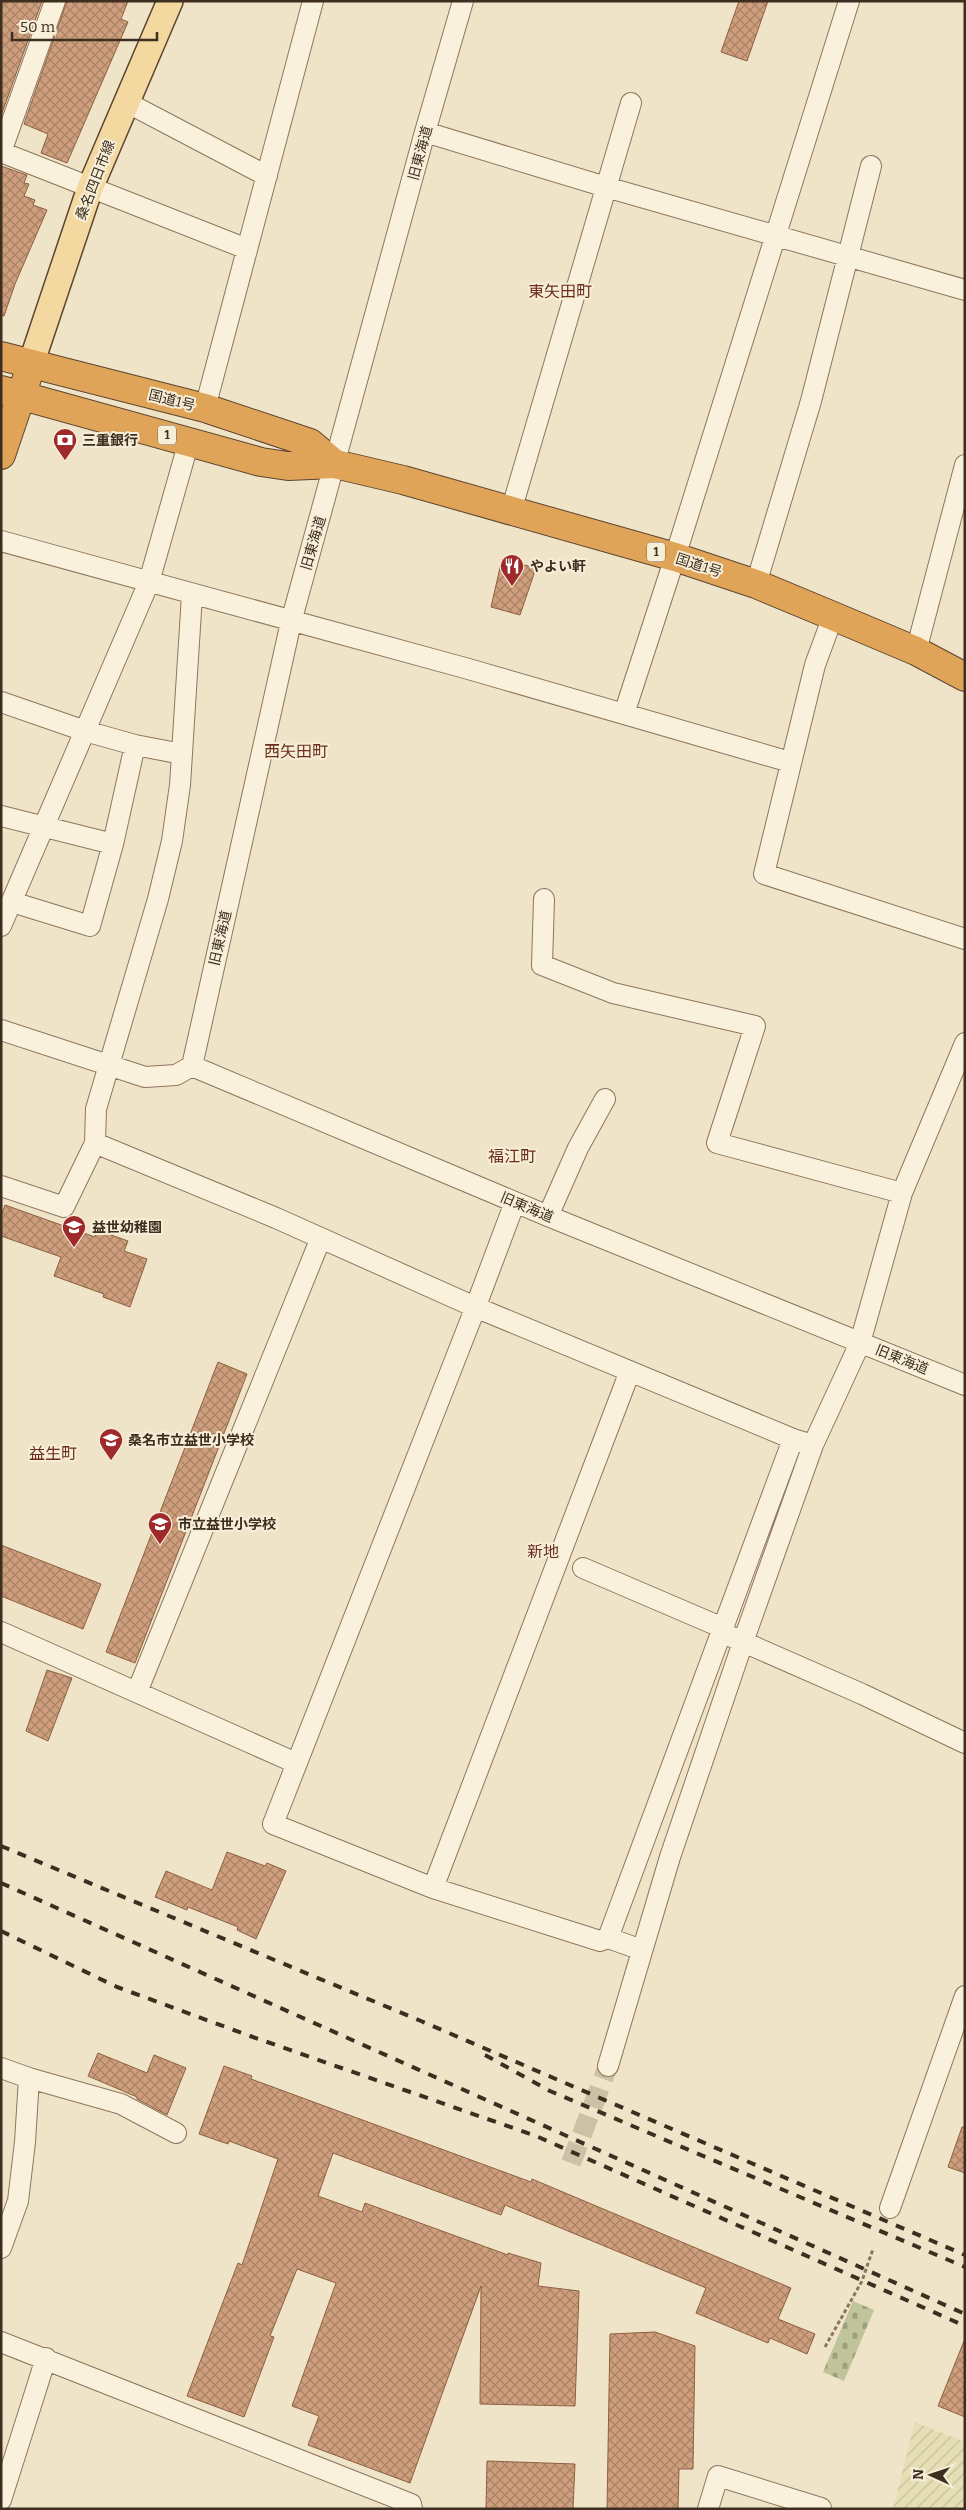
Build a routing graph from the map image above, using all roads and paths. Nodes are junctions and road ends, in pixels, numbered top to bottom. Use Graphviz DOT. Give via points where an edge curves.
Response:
graph roads {
  1 [pos="55,1"];
  2 [pos="170,1"];
  3 [pos="313,1"];
  4 [pos="463,1"];
  5 [pos="849,1"];
  6 [pos="126,102"];
  7 [pos="631,103"];
  8 [pos="425,132"];
  9 [pos="870,166"];
  10 [pos="267,176"];
  11 [pos="606,187"];
  12 [pos="90,188"];
  13 [pos="776,235"];
  14 [pos="247,249"];
  15 [pos="848,256"];
  16 [pos="965,290"];
  17 [pos="1,356"];
  18 [pos="31,364"];
  19 [pos="11,392"];
  20 [pos="205,408"];
  21 [pos="189,441"];
  22 [pos="1,455"];
  23 [pos="335,464"];
  24 [pos="965,465"];
  25 [pos="511,511"];
  26 [pos="1,541"];
  27 [pos="676,558"];
  28 [pos="149,582"];
  29 [pos="756,584"];
  30 [pos="192,595"];
  31 [pos="833,616"];
  32 [pos="291,622"];
  33 [pos="916,651"];
  34 [pos="965,677"];
  35 [pos="1,702"];
  36 [pos="624,714"];
  37 [pos="84,731"];
  38 [pos="135,746"];
  39 [pos="182,754"];
  40 [pos="790,762"];
  41 [pos="1,816"];
  42 [pos="44,827"];
  43 [pos="113,844"];
  44 [pos="544,898"];
  45 [pos="12,902"];
  46 [pos="1,926"];
  47 [pos="965,939"];
  48 [pos="1,1030"];
  49 [pos="965,1043"];
  50 [pos="107,1066"];
  51 [pos="192,1066"];
  52 [pos="605,1100"];
  53 [pos="94,1143"];
  54 [pos="1,1186"];
  55 [pos="902,1193"];
  56 [pos="514,1202"];
  57 [pos="548,1216"];
  58 [pos="320,1240"];
  59 [pos="475,1306"];
  60 [pos="860,1343"];
  61 [pos="630,1371"];
  62 [pos="965,1384"];
  63 [pos="793,1439"];
  64 [pos="814,1444"];
  65 [pos="583,1568"];
  66 [pos="722,1630"];
  67 [pos="1,1632"];
  68 [pos="743,1642"];
  69 [pos="137,1692"];
  70 [pos="965,1743"];
  71 [pos="296,1763"];
  72 [pos="432,1888"];
  73 [pos="608,1938"];
  74 [pos="642,1950"];
  75 [pos="965,1996"];
  76 [pos="608,2066"];
  77 [pos="1,2068"];
  78 [pos="29,2078"];
  79 [pos="176,2133"];
  80 [pos="890,2208"];
  81 [pos="1,2248"];
  82 [pos="873,2249"];
  83 [pos="1,2342"];
  84 [pos="825,2347"];
  85 [pos="46,2358"];
  86 [pos="1,2500"];
  87 [pos="412,2509"];
  88 [pos="708,2509"];
  89 [pos="821,2509"];
  1 -- 12 [label="street" via="1,152"];
  2 -- 6 [label="main road, 桑名四日市線"];
  3 -- 10 [label="street"];
  4 -- 8 [label="street, 旧東海道"];
  5 -- 13 [label="street"];
  6 -- 10 [label="street"];
  6 -- 12 [label="main road, 桑名四日市線"];
  7 -- 11 [label="street"];
  8 -- 11 [label="street"];
  8 -- 23 [label="street, 旧東海道"];
  9 -- 15 [label="street"];
  10 -- 14 [label="street"];
  11 -- 13 [label="street"];
  11 -- 25 [label="street"];
  12 -- 14 [label="street"];
  12 -- 18 [label="main road, 桑名四日市線"];
  13 -- 15 [label="street"];
  13 -- 27 [label="street"];
  14 -- 20 [label="street"];
  15 -- 16 [label="street"];
  15 -- 29 [label="street" via="810,401"];
  17 -- 18 [label="highway, 国道1号 / 1"];
  18 -- 19 [label="highway"];
  18 -- 20 [label="highway, 国道1号 / 1"];
  19 -- 21 [label="highway, 国道1号 / 1"];
  19 -- 22 [label="highway"];
  20 -- 23 [label="highway, 国道1号 / 1" via="310,443"];
  21 -- 23 [label="highway, 国道1号 / 1" via="261,462 288,466"];
  21 -- 28 [label="street"];
  23 -- 25 [label="highway, 国道1号 / 1"];
  23 -- 32 [label="street, 旧東海道"];
  24 -- 33 [label="street"];
  25 -- 27 [label="highway, 国道1号 / 1"];
  26 -- 28 [label="street"];
  27 -- 29 [label="highway, 国道1号 / 1"];
  27 -- 36 [label="street"];
  28 -- 30 [label="street"];
  28 -- 37 [label="street"];
  29 -- 31 [label="highway, 国道1号 / 1"];
  30 -- 32 [label="street"];
  30 -- 39 [label="street"];
  31 -- 33 [label="highway, 国道1号 / 1"];
  31 -- 40 [label="street" via="815,665"];
  32 -- 36 [label="street"];
  32 -- 51 [label="street, 旧東海道"];
  33 -- 34 [label="highway, 国道1号 / 1"];
  35 -- 37 [label="street"];
  36 -- 40 [label="street"];
  37 -- 38 [label="street"];
  37 -- 42 [label="street"];
  38 -- 39 [label="street"];
  38 -- 43 [label="street"];
  39 -- 50 [label="street" via="167,862"];
  40 -- 47 [label="street" via="764,874"];
  41 -- 42 [label="street"];
  42 -- 43 [label="street"];
  42 -- 45 [label="street"];
  43 -- 45 [label="street" via="90,926"];
  44 -- 55 [label="street" via="542,965 613,994 755,1026 717,1143"];
  45 -- 46 [label="street"];
  48 -- 50 [label="street"];
  49 -- 55 [label="street"];
  50 -- 51 [label="street" via="145,1077 176,1075"];
  50 -- 53 [label="street" via="96,1108"];
  51 -- 56 [label="street, 旧東海道"];
  52 -- 57 [label="street" via="578,1148"];
  53 -- 54 [label="street" via="64,1207"];
  53 -- 58 [label="street" via="259,1211"];
  55 -- 60 [label="street"];
  56 -- 57 [label="street, 旧東海道"];
  56 -- 59 [label="street"];
  57 -- 60 [label="street, 旧東海道"];
  58 -- 59 [label="street"];
  58 -- 69 [label="street"];
  59 -- 61 [label="street"];
  59 -- 71 [label="street"];
  60 -- 62 [label="street, 旧東海道"];
  60 -- 64 [label="street"];
  61 -- 63 [label="street"];
  61 -- 72 [label="street"];
  63 -- 64 [label="street"];
  63 -- 66 [label="street"];
  64 -- 68 [label="street"];
  65 -- 66 [label="street"];
  66 -- 68 [label="street"];
  66 -- 73 [label="street"];
  67 -- 69 [label="street"];
  68 -- 70 [label="street"];
  68 -- 74 [label="street"];
  69 -- 71 [label="street"];
  71 -- 72 [label="street" via="273,1824"];
  72 -- 73 [label="street" via="600,1941"];
  73 -- 74 [label="street"];
  74 -- 76 [label="street"];
  75 -- 80 [label="street"];
  77 -- 78 [label="street"];
  78 -- 79 [label="street" via="121,2104"];
  78 -- 81 [label="street" via="18,2200"];
  82 -- 84 [label="path" via="862,2281"];
  83 -- 85 [label="street"];
  85 -- 86 [label="street"];
  85 -- 87 [label="street" via="391,2496 410,2504"];
  88 -- 89 [label="street" via="718,2476"];
}
